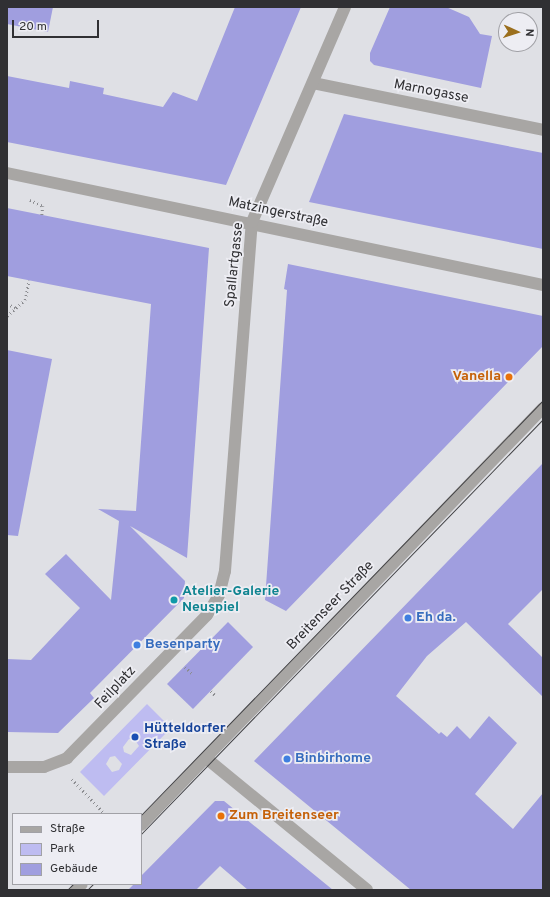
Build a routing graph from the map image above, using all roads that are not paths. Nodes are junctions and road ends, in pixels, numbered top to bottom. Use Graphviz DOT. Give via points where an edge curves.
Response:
graph roads {
  1 [pos="346,7"];
  2 [pos="313,83"];
  3 [pos="543,130"];
  4 [pos="7,173"];
  5 [pos="252,222"];
  6 [pos="543,285"];
  7 [pos="543,408"];
  8 [pos="232,473"];
  9 [pos="206,758"];
  10 [pos="7,767"];
  11 [pos="142,824"];
  12 [pos="367,890"];
  1 -- 2 [label="street, Spallartgasse"];
  2 -- 3 [label="street, Marnogasse"];
  2 -- 5 [label="street, Spallartgasse"];
  4 -- 5 [label="street, Matzingerstraße"];
  5 -- 6 [label="street, Matzingerstraße"];
  5 -- 8 [label="street, Spallartgasse"];
  7 -- 9 [label="street, Breitenseer Straße"];
  8 -- 10 [label="street, Feilplatz" via="224,583 214,605 96,732 58,763 44,767"];
  9 -- 11 [label="street, Breitenseer Straße"];
  9 -- 12 [label="street"];
}
